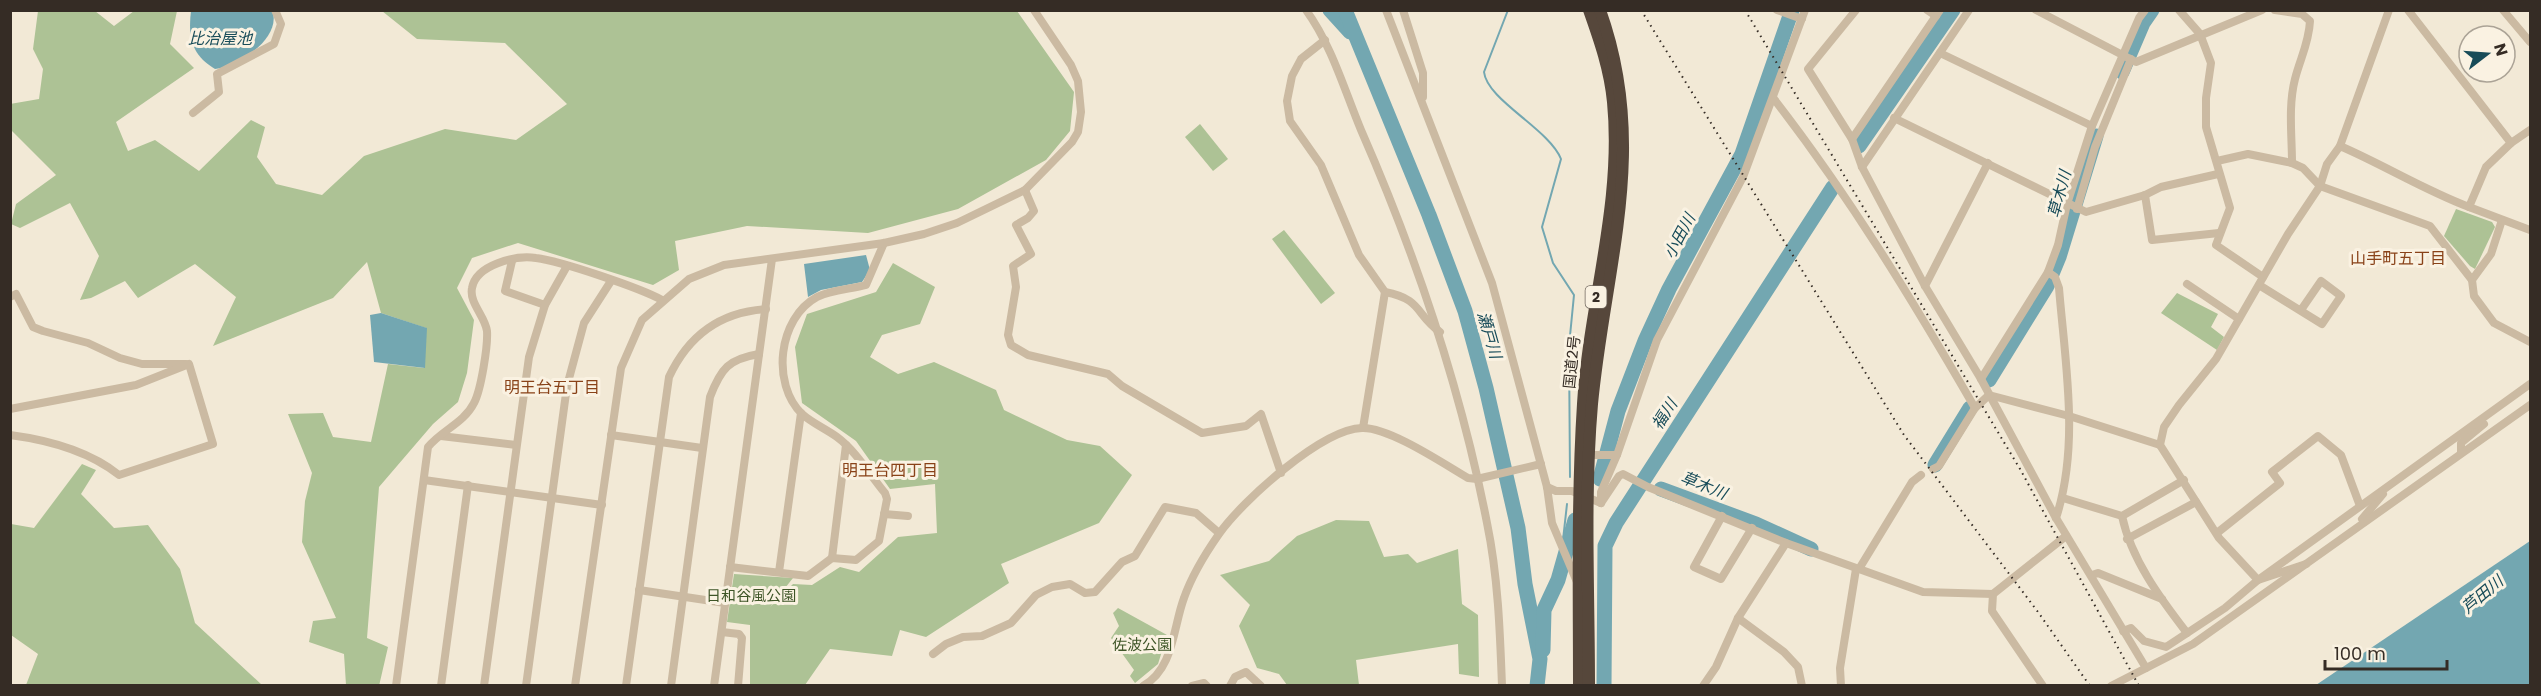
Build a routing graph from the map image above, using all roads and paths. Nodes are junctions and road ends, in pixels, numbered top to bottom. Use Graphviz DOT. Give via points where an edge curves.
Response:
graph roads {
  1 [pos="275,10"];
  2 [pos="1034,10"];
  3 [pos="1386,10"];
  4 [pos="1403,10"];
  5 [pos="1589,10"];
  6 [pos="1600,10"];
  7 [pos="1856,10"];
  8 [pos="1927,10"];
  9 [pos="1969,10"];
  10 [pos="2036,10"];
  11 [pos="2145,10"];
  12 [pos="2179,10"];
  13 [pos="2262,10"];
  14 [pos="2275,10"];
  15 [pos="2389,10"];
  16 [pos="2408,10"];
  17 [pos="2503,10"];
  18 [pos="1310,11"];
  19 [pos="1779,12"];
  20 [pos="1938,13"];
  21 [pos="1802,16"];
  22 [pos="2200,34"];
  23 [pos="1325,40"];
  24 [pos="2530,42"];
  25 [pos="1940,52"];
  26 [pos="2127,57"];
  27 [pos="1774,99"];
  28 [pos="1423,104"];
  29 [pos="193,113"];
  30 [pos="1894,118"];
  31 [pos="2092,126"];
  32 [pos="2530,130"];
  33 [pos="1852,139"];
  34 [pos="2511,143"];
  35 [pos="2340,146"];
  36 [pos="2217,161"];
  37 [pos="2292,163"];
  38 [pos="1988,164"];
  39 [pos="1862,167"];
  40 [pos="2218,174"];
  41 [pos="2320,186"];
  42 [pos="1025,190"];
  43 [pos="2145,195"];
  44 [pos="2072,206"];
  45 [pos="2469,207"];
  46 [pos="2502,220"];
  47 [pos="2530,230"];
  48 [pos="2219,232"];
  49 [pos="884,243"];
  50 [pos="772,259"];
  51 [pos="512,261"];
  52 [pos="567,266"];
  53 [pos="2050,274"];
  54 [pos="2472,280"];
  55 [pos="611,281"];
  56 [pos="2261,281"];
  57 [pos="2187,284"];
  58 [pos="1925,286"];
  59 [pos="1385,292"];
  60 [pos="10,297"];
  61 [pos="662,300"];
  62 [pos="545,305"];
  63 [pos="766,309"];
  64 [pos="2301,310"];
  65 [pos="2239,318"];
  66 [pos="1440,332"];
  67 [pos="2530,342"];
  68 [pos="759,354"];
  69 [pos="189,364"];
  70 [pos="1981,379"];
  71 [pos="2530,384"];
  72 [pos="1989,395"];
  73 [pos="2530,405"];
  74 [pos="1975,408"];
  75 [pos="10,409"];
  76 [pos="2493,411"];
  77 [pos="801,413"];
  78 [pos="2069,416"];
  79 [pos="1363,428"];
  80 [pos="10,435"];
  81 [pos="611,435"];
  82 [pos="441,436"];
  83 [pos="659,443"];
  84 [pos="516,445"];
  85 [pos="846,445"];
  86 [pos="2160,445"];
  87 [pos="702,448"];
  88 [pos="2461,452"];
  89 [pos="1591,455"];
  90 [pos="1615,455"];
  91 [pos="1537,465"];
  92 [pos="1933,469"];
  93 [pos="1281,473"];
  94 [pos="1921,475"];
  95 [pos="1478,478"];
  96 [pos="424,480"];
  97 [pos="2184,480"];
  98 [pos="468,485"];
  99 [pos="2391,485"];
  100 [pos="1547,487"];
  101 [pos="511,491"];
  102 [pos="554,497"];
  103 [pos="2063,498"];
  104 [pos="1590,499"];
  105 [pos="2196,502"];
  106 [pos="602,505"];
  107 [pos="2360,506"];
  108 [pos="884,514"];
  109 [pos="908,516"];
  110 [pos="1722,516"];
  111 [pos="2122,516"];
  112 [pos="2056,518"];
  113 [pos="1752,528"];
  114 [pos="2355,529"];
  115 [pos="1219,533"];
  116 [pos="2217,533"];
  117 [pos="2066,536"];
  118 [pos="2127,539"];
  119 [pos="1786,543"];
  120 [pos="832,558"];
  121 [pos="2306,564"];
  122 [pos="730,567"];
  123 [pos="1857,569"];
  124 [pos="779,572"];
  125 [pos="2092,575"];
  126 [pos="2258,580"];
  127 [pos="1579,588"];
  128 [pos="639,590"];
  129 [pos="1993,594"];
  130 [pos="683,597"];
  131 [pos="2162,599"];
  132 [pos="725,603"];
  133 [pos="2225,608"];
  134 [pos="1738,618"];
  135 [pos="2123,631"];
  136 [pos="722,632"];
  137 [pos="2187,633"];
  138 [pos="2193,644"];
  139 [pos="933,654"];
  140 [pos="2146,668"];
  141 [pos="396,686"];
  142 [pos="441,686"];
  143 [pos="484,686"];
  144 [pos="526,686"];
  145 [pos="575,686"];
  146 [pos="626,686"];
  147 [pos="671,686"];
  148 [pos="714,686"];
  149 [pos="738,686"];
  150 [pos="1143,686"];
  151 [pos="1192,686"];
  152 [pos="1207,686"];
  153 [pos="1230,686"];
  154 [pos="1261,686"];
  155 [pos="1502,686"];
  156 [pos="1579,686"];
  157 [pos="1589,686"];
  158 [pos="1703,686"];
  159 [pos="1802,686"];
  160 [pos="1841,686"];
  161 [pos="2043,686"];
  162 [pos="2111,686"];
  1 -- 29 [label="street" via="281,24 274,44 217,74 219,92"];
  2 -- 42 [label="street" via="1075,73 1081,112 1072,142"];
  3 -- 28 [label="street"];
  4 -- 28 [label="street" via="1423,74"];
  5 -- 89 [label="highway, 国道2号 / 2" via="1611,86 1615,161 1586,365"];
  6 -- 89 [label="highway, 国道2号 / 2" via="1621,84 1624,144 1620,210 1596,365"];
  7 -- 33 [label="street" via="1808,69"];
  8 -- 20 [label="street"];
  9 -- 25 [label="street"];
  10 -- 26 [label="street"];
  11 -- 26 [label="street"];
  12 -- 22 [label="street"];
  13 -- 22 [label="street"];
  14 -- 37 [label="street" via="2302,14 2310,21 2310,37 2295,80 2292,103"];
  15 -- 35 [label="street"];
  16 -- 34 [label="street"];
  17 -- 24 [label="street"];
  18 -- 23 [label="street"];
  19 -- 21 [label="street"];
  20 -- 33 [label="street"];
  21 -- 27 [label="street"];
  22 -- 26 [label="street" via="2136,62"];
  22 -- 36 [label="street" via="2211,63 2206,127"];
  23 -- 59 [label="street" via="1301,59 1292,76 1287,101 1290,121 1321,165 1359,255"];
  23 -- 66 [label="street" via="1391,198"];
  25 -- 30 [label="street"];
  25 -- 31 [label="street"];
  26 -- 31 [label="street"];
  26 -- 44 [label="street"];
  27 -- 74 [label="street" via="1861,218"];
  27 -- 90 [label="street" via="1740,183 1657,340"];
  28 -- 91 [label="street" via="1492,283"];
  30 -- 38 [label="street"];
  30 -- 39 [label="street"];
  31 -- 44 [label="street"];
  32 -- 34 [label="street"];
  33 -- 39 [label="street"];
  34 -- 45 [label="street" via="2486,167"];
  35 -- 41 [label="street" via="2327,164"];
  35 -- 45 [label="street" via="2429,192"];
  36 -- 37 [label="street" via="2248,153"];
  36 -- 40 [label="street"];
  37 -- 41 [label="street" via="2303,168"];
  38 -- 44 [label="street"];
  38 -- 58 [label="street"];
  39 -- 58 [label="street"];
  40 -- 43 [label="street" via="2161,187"];
  40 -- 48 [label="street" via="2230,208"];
  41 -- 54 [label="street" via="2430,226"];
  41 -- 56 [label="street"];
  42 -- 49 [label="street" via="957,224"];
  42 -- 93 [label="street" via="1034,211 1016,225 1031,254 1013,266 1016,287 1008,335 1011,345 1028,355 1108,374 1202,433 1246,426 1261,414"];
  43 -- 44 [label="street" via="2086,212"];
  43 -- 48 [label="street" via="2152,240"];
  44 -- 53 [label="street"];
  45 -- 46 [label="street"];
  46 -- 47 [label="street"];
  46 -- 54 [label="street" via="2491,254"];
  48 -- 56 [label="street" via="2216,245"];
  49 -- 50 [label="street"];
  49 -- 77 [label="street" via="866,285 818,297 799,312 787,330 783,375"];
  50 -- 61 [label="street" via="724,265 689,279"];
  50 -- 63 [label="street"];
  51 -- 52 [label="street" via="533,257"];
  51 -- 62 [label="street" via="505,291"];
  51 -- 82 [label="street" via="485,267 477,274 472,297 487,331 478,393 463,418"];
  52 -- 55 [label="street"];
  52 -- 62 [label="street"];
  53 -- 70 [label="street"];
  53 -- 78 [label="street" via="2059,288"];
  54 -- 67 [label="street" via="2474,296 2494,323"];
  55 -- 61 [label="street"];
  55 -- 102 [label="street" via="584,323 576,348 567,386"];
  56 -- 64 [label="street"];
  56 -- 65 [label="street"];
  57 -- 65 [label="street"];
  58 -- 70 [label="street"];
  59 -- 66 [label="street" via="1402,295 1416,304 1428,323"];
  59 -- 79 [label="street"];
  60 -- 69 [label="street" via="15,294 33,327 43,331 142,364"];
  61 -- 81 [label="street" via="642,320 621,368"];
  62 -- 84 [label="street" via="529,357"];
  63 -- 68 [label="street"];
  63 -- 83 [label="street" via="716,321 694,336 677,358 669,377"];
  64 -- 64 [label="street" via="2322,324 2341,296 2321,281"];
  65 -- 86 [label="street" via="2216,360 2164,427"];
  66 -- 95 [label="street"];
  68 -- 87 [label="street" via="740,357 717,377"];
  68 -- 122 [label="street"];
  69 -- 75 [label="street" via="136,385"];
  69 -- 80 [label="street" via="213,444 195,452 119,475 93,457 38,439"];
  70 -- 72 [label="street"];
  71 -- 76 [label="street"];
  72 -- 74 [label="street"];
  72 -- 78 [label="street"];
  72 -- 112 [label="street"];
  73 -- 88 [label="street"];
  74 -- 92 [label="street" via="1939,466"];
  76 -- 88 [label="street" via="2493,417 2461,443"];
  76 -- 99 [label="street"];
  77 -- 85 [label="street"];
  77 -- 124 [label="street"];
  78 -- 86 [label="street"];
  78 -- 103 [label="street"];
  79 -- 93 [label="street" via="1340,432 1316,444"];
  79 -- 95 [label="street" via="1391,435 1468,478"];
  81 -- 83 [label="street"];
  81 -- 106 [label="street"];
  82 -- 84 [label="street"];
  82 -- 96 [label="street" via="428,447"];
  83 -- 87 [label="street"];
  83 -- 128 [label="street"];
  84 -- 101 [label="street"];
  85 -- 108 [label="street" via="885,493"];
  85 -- 120 [label="street"];
  86 -- 97 [label="street"];
  87 -- 130 [label="street"];
  88 -- 114 [label="street"];
  89 -- 90 [label="street"];
  89 -- 104 [label="highway, 国道2号 / 2"];
  90 -- 104 [label="street" via="1601,492"];
  91 -- 95 [label="street"];
  91 -- 100 [label="street"];
  93 -- 115 [label="street"];
  94 -- 123 [label="street" via="1912,482"];
  95 -- 155 [label="street" via="1499,616"];
  96 -- 98 [label="street"];
  96 -- 141 [label="street"];
  97 -- 105 [label="street"];
  97 -- 111 [label="street"];
  98 -- 101 [label="street"];
  98 -- 142 [label="street"];
  99 -- 107 [label="street"];
  99 -- 114 [label="street"];
  100 -- 104 [label="street"];
  100 -- 127 [label="street" via="1552,523"];
  101 -- 102 [label="street"];
  101 -- 143 [label="street"];
  102 -- 106 [label="street"];
  102 -- 144 [label="street"];
  103 -- 111 [label="street"];
  103 -- 112 [label="street"];
  104 -- 110 [label="street" via="1623,474"];
  104 -- 127 [label="highway, 国道2号 / 2"];
  104 -- 157 [label="highway, 国道2号 / 2"];
  105 -- 116 [label="street"];
  105 -- 118 [label="street"];
  106 -- 145 [label="street"];
  107 -- 116 [label="street" via="2341,455 2318,436 2272,472 2280,483"];
  107 -- 126 [label="street"];
  108 -- 109 [label="street"];
  108 -- 120 [label="street" via="879,541 856,560"];
  110 -- 113 [label="street"];
  110 -- 113 [label="street" via="1694,567 1720,579"];
  111 -- 118 [label="street"];
  112 -- 117 [label="street"];
  113 -- 119 [label="street"];
  114 -- 121 [label="street"];
  115 -- 139 [label="street" via="1196,513 1165,507 1136,556 1122,562 1095,592 1085,593 1070,584 1052,587 1036,595 1011,623 982,636 963,637"];
  115 -- 150 [label="street" via="1183,600 1160,674"];
  116 -- 126 [label="street"];
  117 -- 125 [label="street"];
  117 -- 129 [label="street"];
  118 -- 131 [label="street"];
  119 -- 123 [label="street"];
  119 -- 134 [label="street"];
  120 -- 124 [label="street" via="808,576"];
  121 -- 126 [label="street"];
  121 -- 138 [label="street"];
  122 -- 124 [label="street"];
  122 -- 132 [label="street"];
  123 -- 129 [label="street" via="1923,592"];
  123 -- 160 [label="street" via="1840,668"];
  125 -- 131 [label="street" via="2098,573"];
  125 -- 135 [label="street"];
  126 -- 133 [label="street"];
  127 -- 156 [label="highway, 国道2号 / 2"];
  128 -- 130 [label="street"];
  128 -- 146 [label="street"];
  129 -- 161 [label="street" via="1992,611"];
  130 -- 132 [label="street"];
  130 -- 147 [label="street"];
  131 -- 137 [label="street"];
  132 -- 136 [label="street"];
  133 -- 137 [label="street"];
  133 -- 138 [label="street"];
  134 -- 158 [label="street"];
  134 -- 159 [label="street" via="1784,652 1798,667"];
  135 -- 137 [label="street" via="2131,628 2144,641 2166,647"];
  135 -- 140 [label="street"];
  136 -- 148 [label="street"];
  136 -- 149 [label="street" via="742,638"];
  138 -- 140 [label="street"];
  140 -- 162 [label="street"];
  151 -- 152 [label="street"];
  153 -- 154 [label="street" via="1235,676 1246,672"];
}
